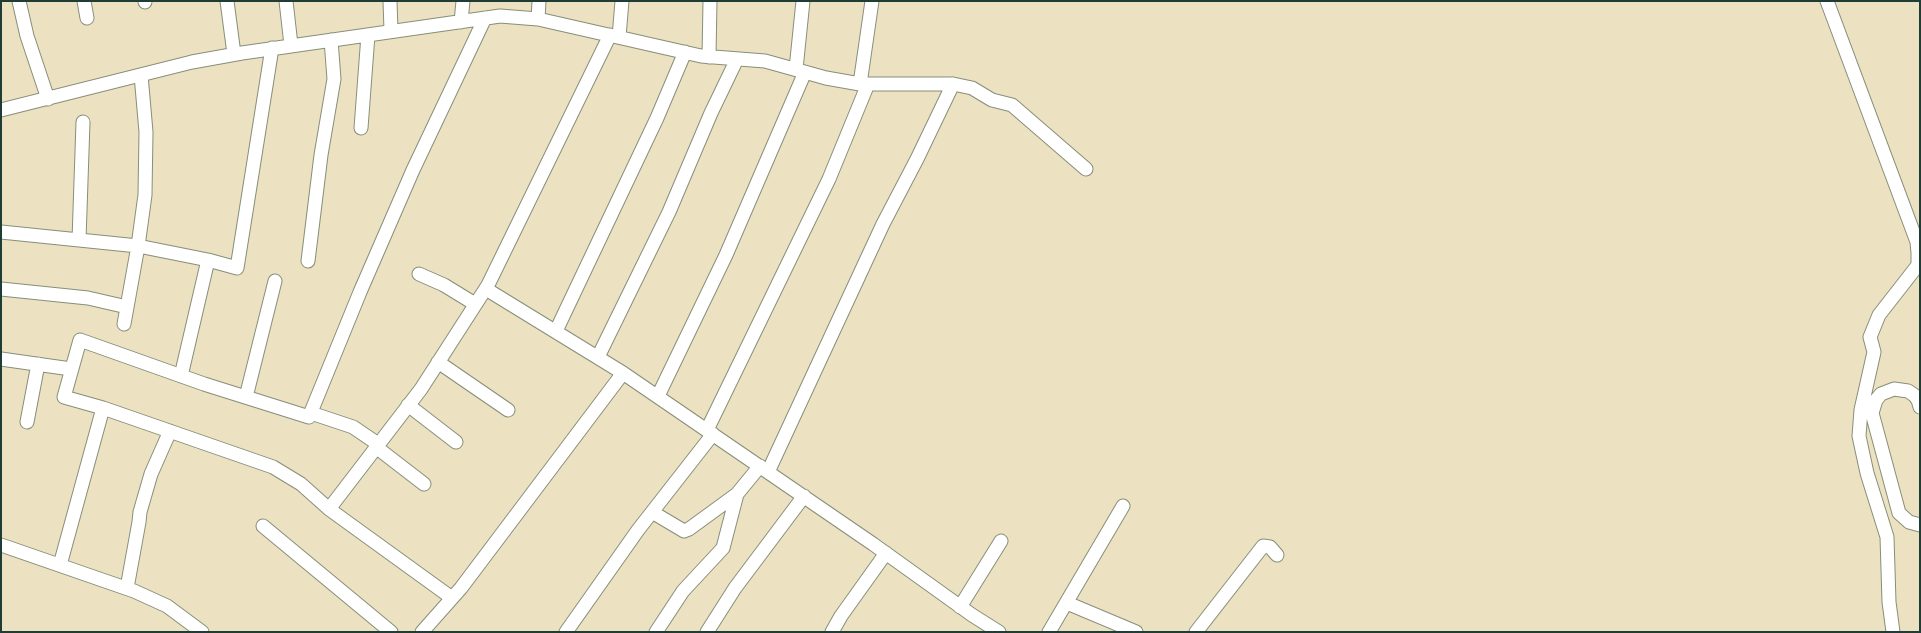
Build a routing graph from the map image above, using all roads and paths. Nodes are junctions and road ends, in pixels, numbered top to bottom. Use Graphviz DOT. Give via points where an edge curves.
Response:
graph roads {
  1 [pos="19,1"];
  2 [pos="84,1"];
  3 [pos="227,1"];
  4 [pos="286,1"];
  5 [pos="390,1"];
  6 [pos="463,1"];
  7 [pos="539,1"];
  8 [pos="622,1"];
  9 [pos="710,1"];
  10 [pos="803,1"];
  11 [pos="872,1"];
  12 [pos="1832,5"];
  13 [pos="87,18"];
  14 [pos="485,18"];
  15 [pos="538,19"];
  16 [pos="461,22"];
  17 [pos="391,31"];
  18 [pos="368,35"];
  19 [pos="614,36"];
  20 [pos="331,40"];
  21 [pos="291,45"];
  22 [pos="272,48"];
  23 [pos="685,52"];
  24 [pos="234,54"];
  25 [pos="709,57"];
  26 [pos="737,59"];
  27 [pos="801,71"];
  28 [pos="141,75"];
  29 [pos="864,84"];
  30 [pos="953,84"];
  31 [pos="48,99"];
  32 [pos="1,110"];
  33 [pos="83,122"];
  34 [pos="361,128"];
  35 [pos="1086,169"];
  36 [pos="1,232"];
  37 [pos="79,240"];
  38 [pos="138,246"];
  39 [pos="208,260"];
  40 [pos="308,261"];
  41 [pos="419,274"];
  42 [pos="275,281"];
  43 [pos="1,289"];
  44 [pos="486,289"];
  45 [pos="475,304"];
  46 [pos="127,307"];
  47 [pos="124,324"];
  48 [pos="556,331"];
  49 [pos="598,357"];
  50 [pos="1,359"];
  51 [pos="438,362"];
  52 [pos="38,364"];
  53 [pos="71,369"];
  54 [pos="623,373"];
  55 [pos="181,376"];
  56 [pos="658,396"];
  57 [pos="246,397"];
  58 [pos="408,405"];
  59 [pos="1920,407"];
  60 [pos="103,408"];
  61 [pos="508,410"];
  62 [pos="311,413"];
  63 [pos="27,422"];
  64 [pos="170,431"];
  65 [pos="710,432"];
  66 [pos="456,442"];
  67 [pos="377,446"];
  68 [pos="764,469"];
  69 [pos="424,484"];
  70 [pos="736,494"];
  71 [pos="804,496"];
  72 [pos="1123,506"];
  73 [pos="329,509"];
  74 [pos="652,512"];
  75 [pos="1920,525"];
  76 [pos="263,526"];
  77 [pos="1001,541"];
  78 [pos="1,545"];
  79 [pos="886,553"];
  80 [pos="1277,555"];
  81 [pos="60,565"];
  82 [pos="127,588"];
  83 [pos="452,598"];
  84 [pos="1067,603"];
  85 [pos="960,607"];
  86 [pos="202,632"];
  87 [pos="391,632"];
  88 [pos="422,632"];
  89 [pos="566,632"];
  90 [pos="656,632"];
  91 [pos="708,632"];
  92 [pos="832,632"];
  93 [pos="999,632"];
  94 [pos="1048,632"];
  95 [pos="1136,632"];
  96 [pos="1196,632"];
  97 [pos="1893,632"];
  1 -- 31 [label="street" via="27,36"];
  2 -- 13 [label="street"];
  3 -- 24 [label="street"];
  4 -- 21 [label="street"];
  5 -- 17 [label="street"];
  6 -- 16 [label="street"];
  7 -- 15 [label="street"];
  8 -- 19 [label="street"];
  9 -- 25 [label="street"];
  10 -- 27 [label="street"];
  11 -- 29 [label="street"];
  12 -- 97 [label="street" via="1917,242 1918,266 1879,315 1870,337 1874,352 1861,410 1859,436 1867,473 1887,537 1889,602"];
  14 -- 15 [label="street" via="500,16"];
  14 -- 16 [label="street"];
  14 -- 62 [label="street" via="410,177"];
  15 -- 19 [label="street"];
  16 -- 17 [label="street"];
  17 -- 18 [label="street"];
  18 -- 20 [label="street"];
  18 -- 34 [label="street"];
  19 -- 23 [label="street"];
  19 -- 44 [label="street"];
  20 -- 21 [label="street"];
  20 -- 40 [label="street" via="334,79 321,155"];
  21 -- 22 [label="street"];
  22 -- 24 [label="street"];
  22 -- 39 [label="street" via="237,268"];
  23 -- 25 [label="street"];
  23 -- 48 [label="street" via="657,118"];
  24 -- 28 [label="street"];
  25 -- 26 [label="street"];
  26 -- 27 [label="street" via="765,61"];
  26 -- 49 [label="street" via="668,212"];
  27 -- 29 [label="street"];
  27 -- 56 [label="street" via="726,255"];
  28 -- 31 [label="street"];
  28 -- 38 [label="street" via="146,132 145,195"];
  29 -- 30 [label="street"];
  29 -- 65 [label="street" via="825,186"];
  30 -- 35 [label="street" via="972,88 992,100 1012,105"];
  30 -- 68 [label="street"];
  31 -- 32 [label="street"];
  33 -- 37 [label="street"];
  36 -- 37 [label="street"];
  37 -- 38 [label="street"];
  38 -- 39 [label="street"];
  38 -- 46 [label="street"];
  39 -- 55 [label="street"];
  41 -- 45 [label="street" via="444,285"];
  42 -- 57 [label="street"];
  43 -- 46 [label="street" via="88,298"];
  44 -- 45 [label="street"];
  44 -- 48 [label="street"];
  45 -- 51 [label="street"];
  46 -- 47 [label="street"];
  48 -- 49 [label="street"];
  49 -- 54 [label="street"];
  50 -- 52 [label="street"];
  51 -- 58 [label="street"];
  51 -- 61 [label="street"];
  52 -- 53 [label="street"];
  52 -- 63 [label="street"];
  53 -- 55 [label="street" via="80,340"];
  53 -- 60 [label="street" via="64,397"];
  54 -- 56 [label="street"];
  54 -- 83 [label="street"];
  55 -- 57 [label="street"];
  56 -- 65 [label="street"];
  57 -- 62 [label="street" via="309,417"];
  58 -- 66 [label="street"];
  58 -- 67 [label="street"];
  59 -- 75 [label="street" via="1914,395 1908,391 1894,389 1881,394 1872,413 1899,513 1910,522"];
  60 -- 64 [label="street"];
  60 -- 81 [label="street"];
  62 -- 67 [label="street" via="353,427"];
  64 -- 73 [label="street" via="273,467 301,484"];
  64 -- 82 [label="street" via="151,474 140,512"];
  65 -- 68 [label="street"];
  65 -- 74 [label="street"];
  67 -- 69 [label="street"];
  67 -- 73 [label="street"];
  68 -- 70 [label="street"];
  68 -- 71 [label="street"];
  70 -- 74 [label="street" via="684,531"];
  70 -- 90 [label="street" via="723,548 683,591"];
  71 -- 79 [label="street"];
  71 -- 91 [label="street" via="735,588"];
  72 -- 84 [label="street"];
  73 -- 83 [label="street"];
  74 -- 89 [label="street"];
  76 -- 87 [label="street"];
  77 -- 85 [label="street"];
  78 -- 81 [label="street"];
  79 -- 85 [label="street"];
  79 -- 92 [label="street"];
  80 -- 96 [label="street" via="1270,547 1263,546"];
  81 -- 82 [label="street"];
  82 -- 86 [label="street" via="167,606"];
  83 -- 88 [label="street"];
  84 -- 94 [label="street"];
  84 -- 95 [label="street"];
  85 -- 93 [label="street"];
}
